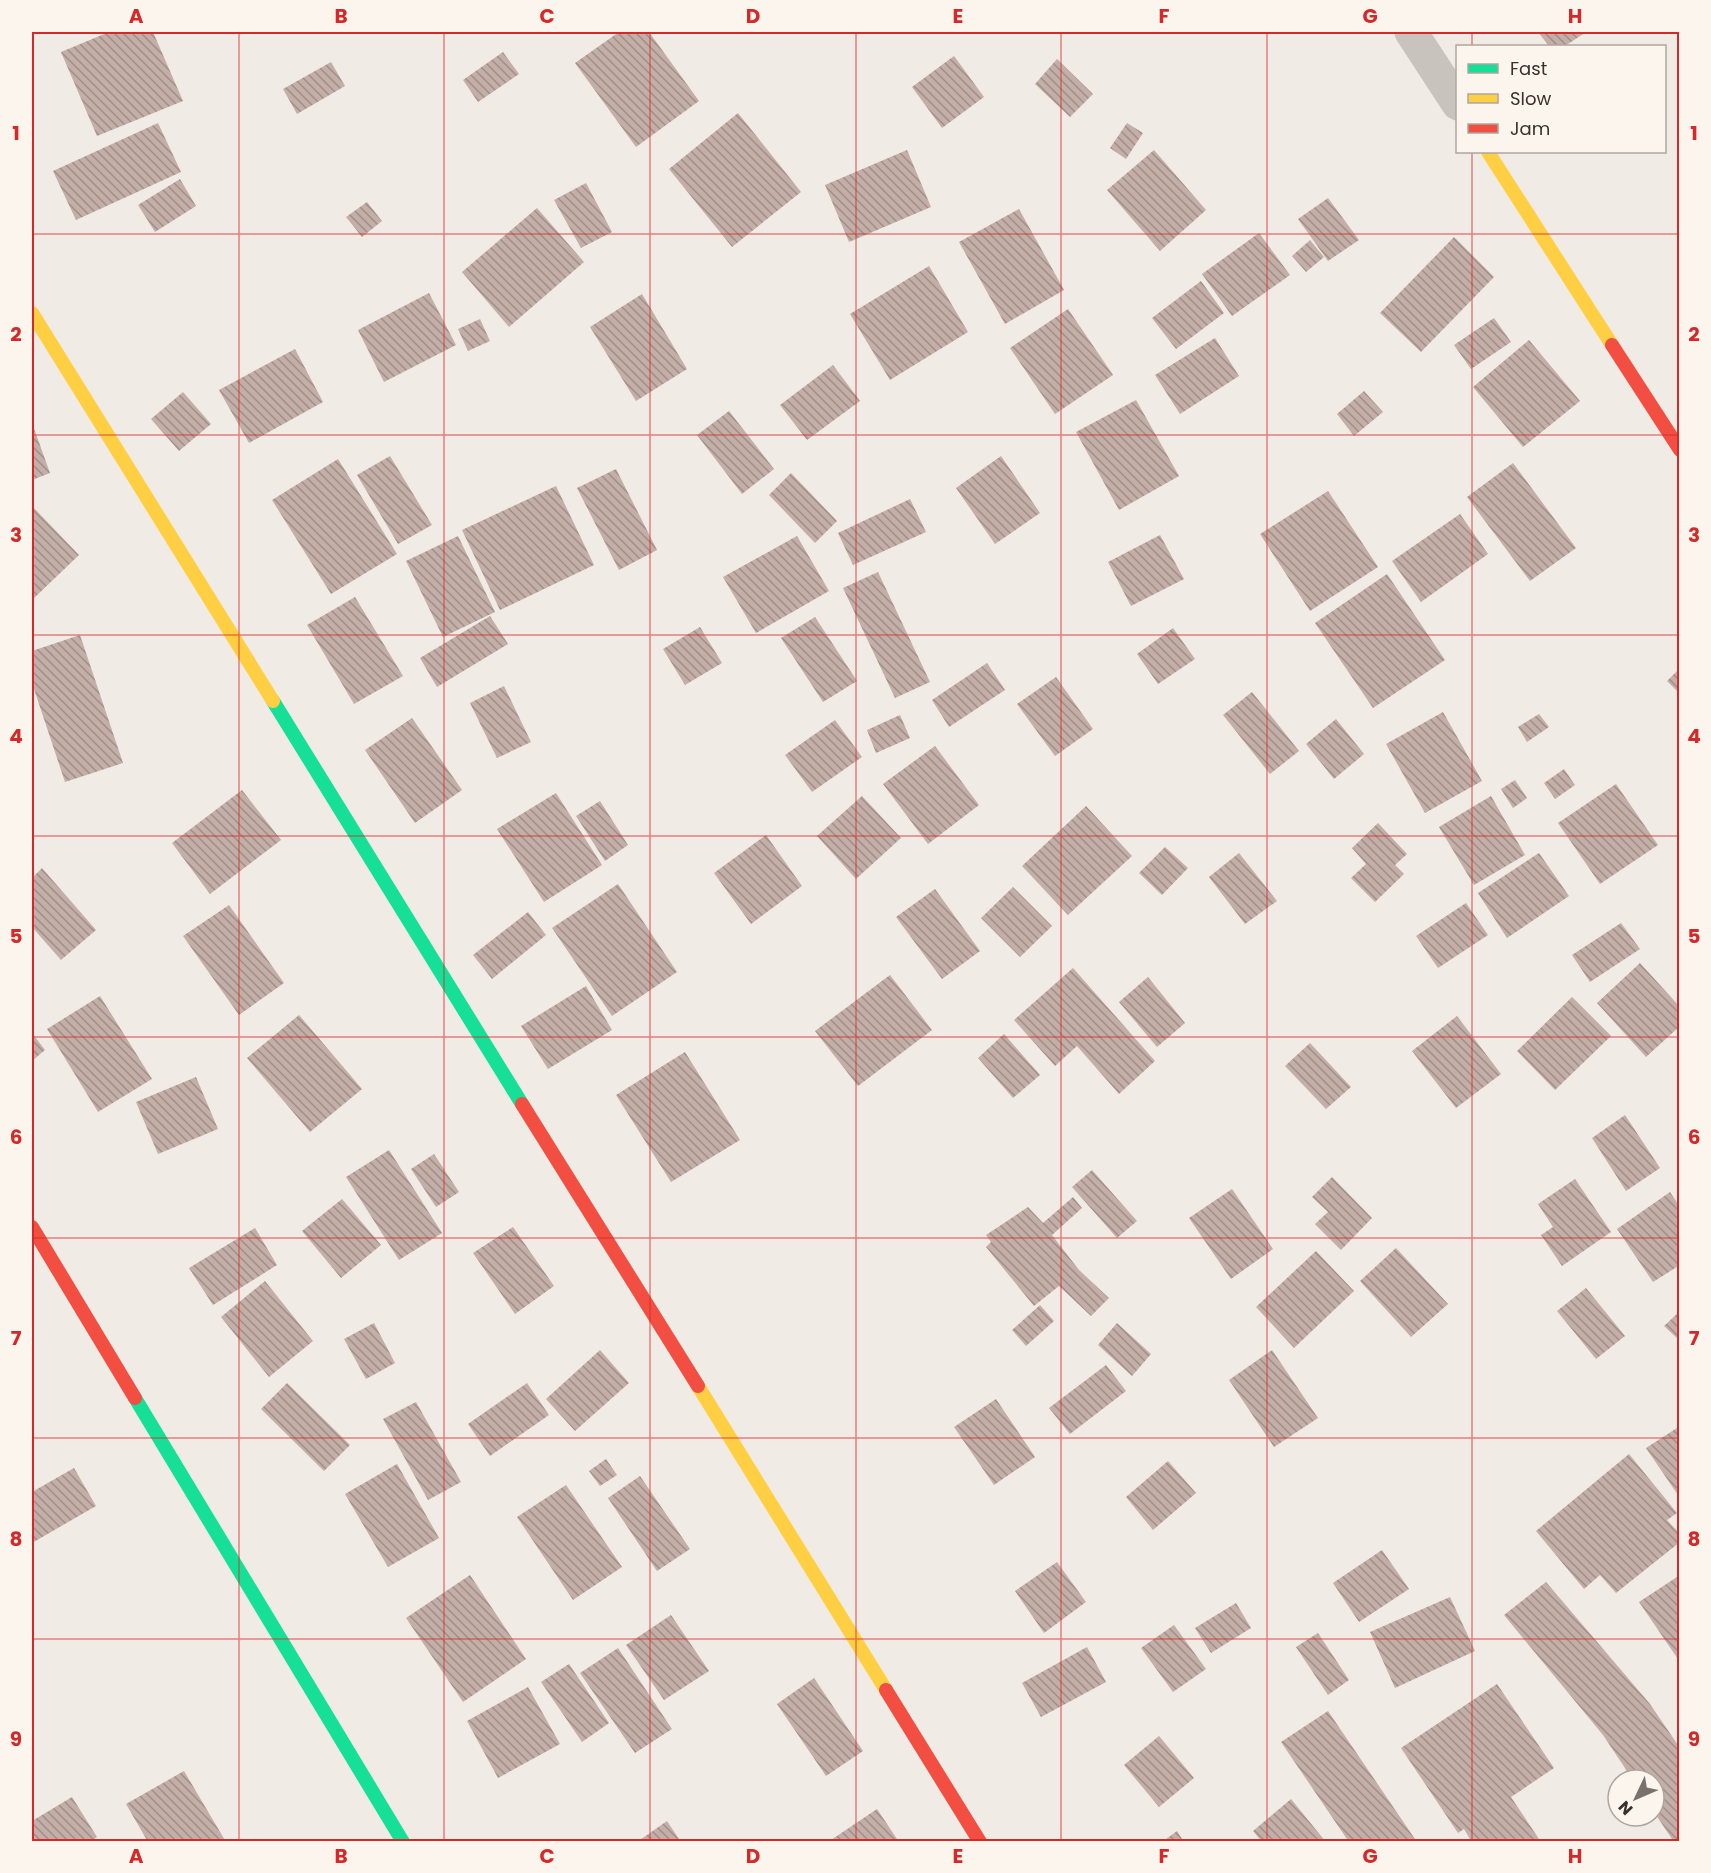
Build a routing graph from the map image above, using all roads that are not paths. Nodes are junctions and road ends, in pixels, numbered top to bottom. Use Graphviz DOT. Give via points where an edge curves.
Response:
graph roads {
  1 [pos="1411,32"];
  2 [pos="1456,102"];
  3 [pos="1489,153"];
  4 [pos="32,313"];
  5 [pos="1680,450"];
  6 [pos="32,1227"];
  7 [pos="403,1842"];
  8 [pos="980,1842"];
  1 -- 2 [label="street"];
  3 -- 5 [label="street"];
  4 -- 8 [label="street"];
  6 -- 7 [label="street"];
}
